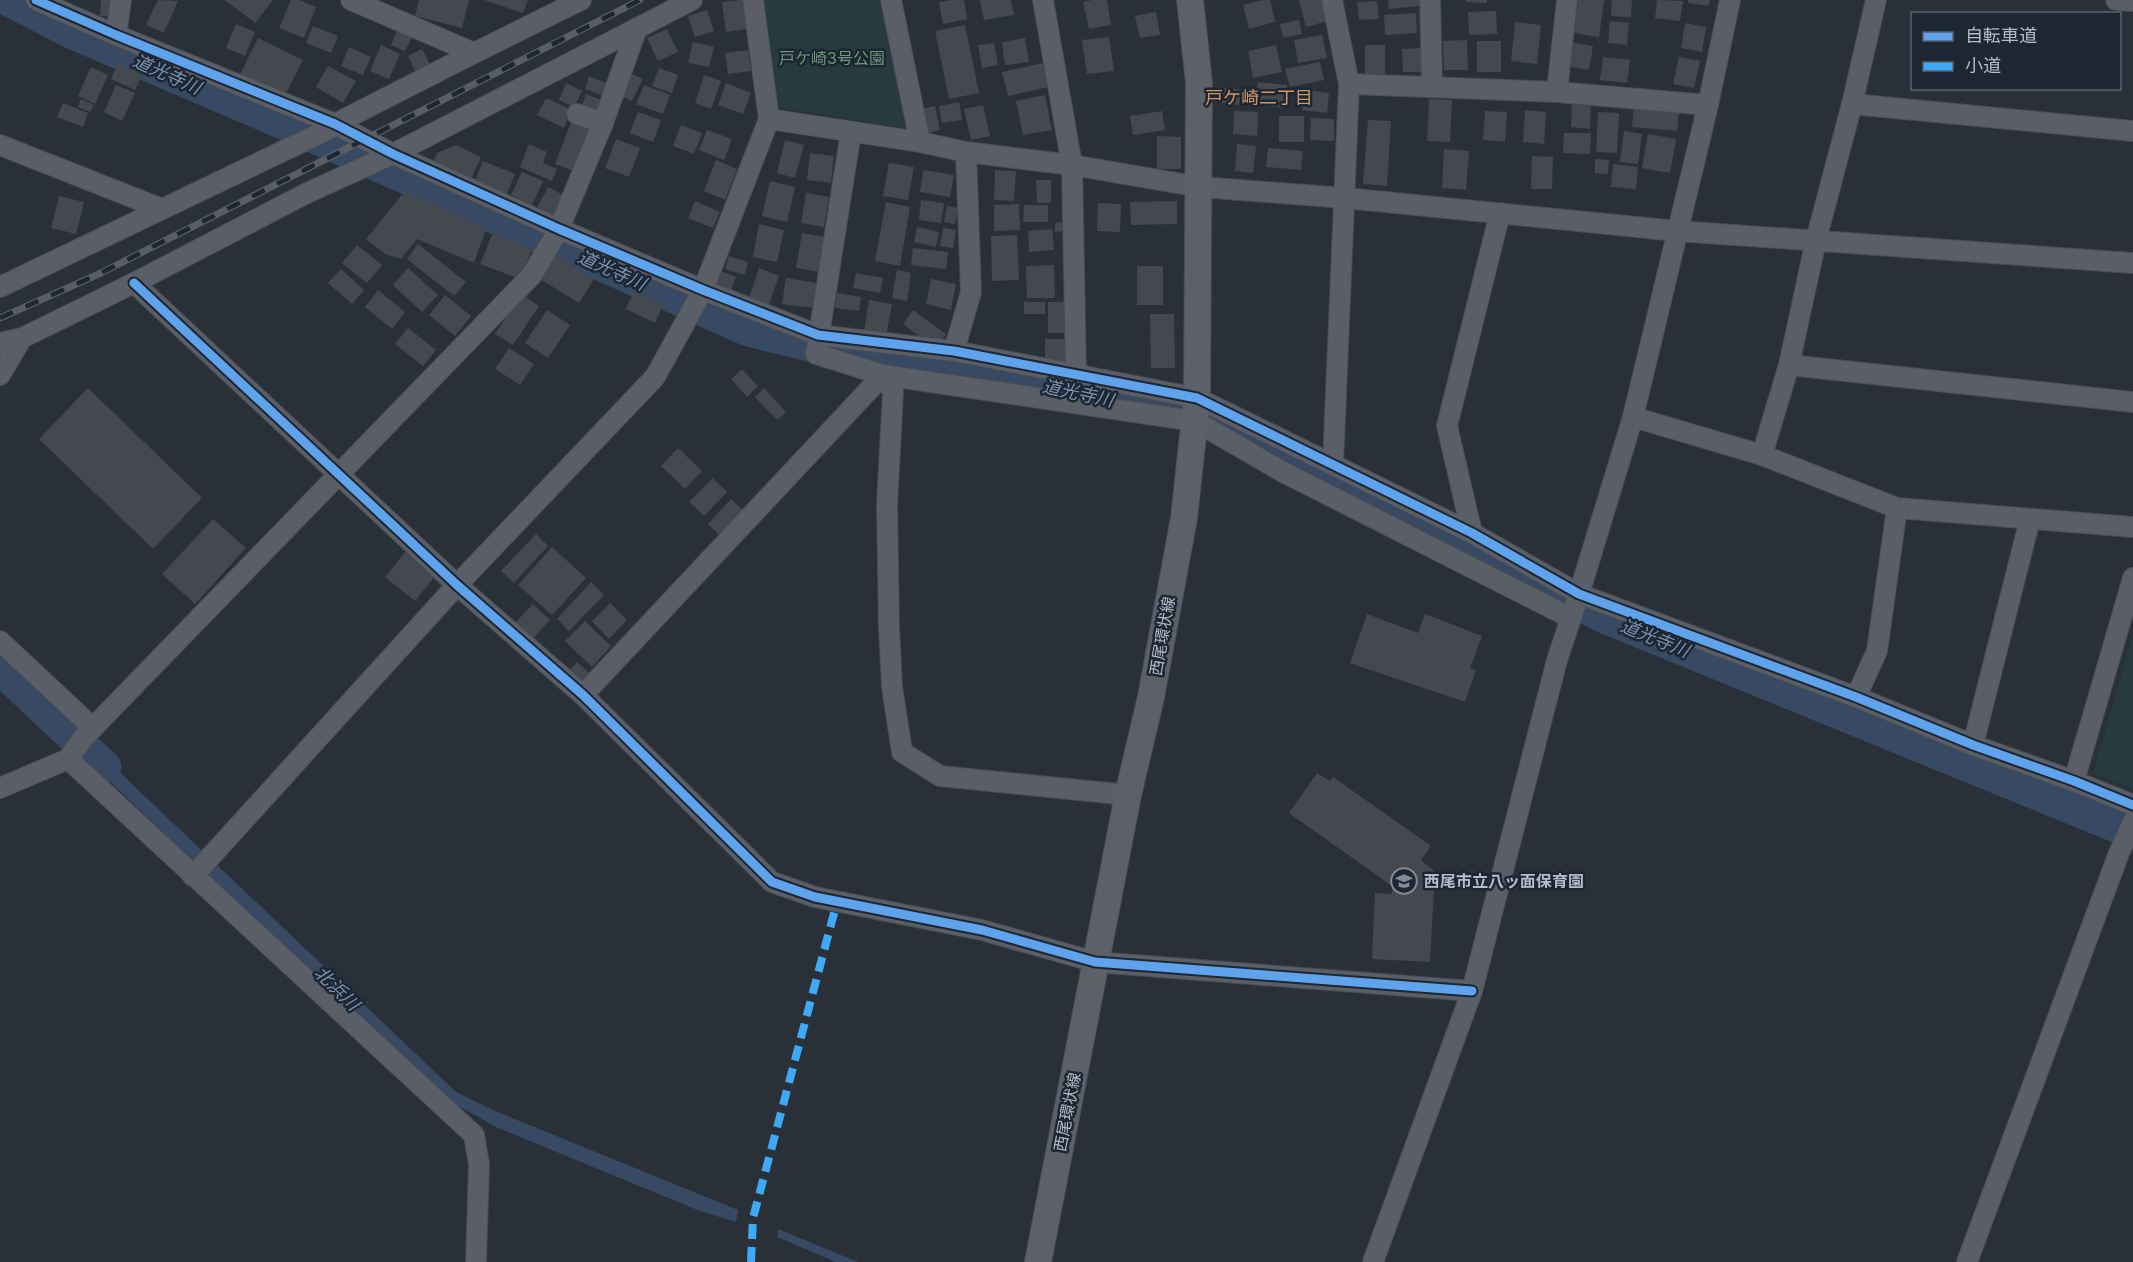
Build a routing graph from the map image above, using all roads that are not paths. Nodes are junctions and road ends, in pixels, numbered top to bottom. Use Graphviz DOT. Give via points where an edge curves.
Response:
graph roads {
  1 [pos="36,0"];
  2 [pos="121,0"];
  3 [pos="351,0"];
  4 [pos="581,0"];
  5 [pos="692,0"];
  6 [pos="753,0"];
  7 [pos="891,0"];
  8 [pos="1043,0"];
  9 [pos="1190,0"];
  10 [pos="1332,0"];
  11 [pos="1430,0"];
  12 [pos="1567,0"];
  13 [pos="1730,0"];
  14 [pos="1875,0"];
  15 [pos="2116,0"];
  16 [pos="2133,2"];
  17 [pos="637,28"];
  18 [pos="116,35"];
  19 [pos="474,54"];
  20 [pos="1348,84"];
  21 [pos="1432,86"];
  22 [pos="1557,92"];
  23 [pos="1852,104"];
  24 [pos="1708,105"];
  25 [pos="577,114"];
  26 [pos="769,119"];
  27 [pos="603,123"];
  28 [pos="332,126"];
  29 [pos="2133,131"];
  30 [pos="851,132"];
  31 [pos="920,142"];
  32 [pos="0,146"];
  33 [pos="966,152"];
  34 [pos="392,154"];
  35 [pos="1072,165"];
  36 [pos="1200,187"];
  37 [pos="1345,198"];
  38 [pos="162,209"];
  39 [pos="1500,213"];
  40 [pos="558,230"];
  41 [pos="1677,231"];
  42 [pos="1816,240"];
  43 [pos="2133,262"];
  44 [pos="134,283"];
  45 [pos="0,287"];
  46 [pos="702,291"];
  47 [pos="22,338"];
  48 [pos="818,342"];
  49 [pos="0,343"];
  50 [pos="954,351"];
  51 [pos="1789,365"];
  52 [pos="1076,374"];
  53 [pos="0,375"];
  54 [pos="883,375"];
  55 [pos="2133,402"];
  56 [pos="1196,409"];
  57 [pos="1633,417"];
  58 [pos="1762,456"];
  59 [pos="1334,464"];
  60 [pos="338,475"];
  61 [pos="1897,508"];
  62 [pos="2030,519"];
  63 [pos="2133,527"];
  64 [pos="1472,533"];
  65 [pos="2133,578"];
  66 [pos="457,585"];
  67 [pos="1579,594"];
  68 [pos="1571,618"];
  69 [pos="0,641"];
  70 [pos="583,695"];
  71 [pos="1856,697"];
  72 [pos="80,743"];
  73 [pos="1972,745"];
  74 [pos="2073,781"];
  75 [pos="0,788"];
  76 [pos="1128,795"];
  77 [pos="2133,805"];
  78 [pos="2133,822"];
  79 [pos="201,867"];
  80 [pos="1095,962"];
  81 [pos="1472,991"];
  82 [pos="476,1262"];
  83 [pos="1038,1262"];
  84 [pos="1373,1262"];
  85 [pos="1967,1262"];
  1 -- 18 [label="street"];
  2 -- 18 [label="street"];
  3 -- 19 [label="street"];
  4 -- 19 [label="street"];
  5 -- 17 [label="street"];
  6 -- 26 [label="street"];
  7 -- 31 [label="street"];
  8 -- 35 [label="street"];
  9 -- 36 [label="main road, 西尾環状線" via="1199,83"];
  10 -- 20 [label="street"];
  11 -- 21 [label="street"];
  12 -- 22 [label="street"];
  13 -- 24 [label="street"];
  14 -- 23 [label="street"];
  15 -- 16 [label="street"];
  17 -- 27 [label="street"];
  17 -- 34 [label="street"];
  18 -- 28 [label="street"];
  19 -- 28 [label="street"];
  20 -- 21 [label="street"];
  20 -- 37 [label="street"];
  21 -- 22 [label="street"];
  22 -- 24 [label="street"];
  23 -- 29 [label="street"];
  23 -- 42 [label="street"];
  24 -- 41 [label="street"];
  25 -- 27 [label="street"];
  26 -- 30 [label="street"];
  26 -- 46 [label="street"];
  27 -- 40 [label="street"];
  28 -- 34 [label="street"];
  28 -- 38 [label="street"];
  30 -- 31 [label="street"];
  30 -- 48 [label="street"];
  31 -- 33 [label="street"];
  32 -- 38 [label="street"];
  33 -- 35 [label="street"];
  33 -- 50 [label="street" via="971,292"];
  34 -- 40 [label="street"];
  34 -- 44 [label="street" via="307,193"];
  35 -- 36 [label="street"];
  35 -- 52 [label="street"];
  36 -- 37 [label="street"];
  36 -- 56 [label="main road, 西尾環状線"];
  37 -- 39 [label="street"];
  37 -- 59 [label="street"];
  38 -- 45 [label="street"];
  39 -- 41 [label="street"];
  39 -- 64 [label="street" via="1447,426"];
  40 -- 46 [label="street"];
  40 -- 60 [label="street" via="532,275"];
  41 -- 42 [label="street"];
  41 -- 57 [label="street"];
  42 -- 43 [label="street"];
  42 -- 51 [label="street"];
  44 -- 47 [label="street"];
  44 -- 60 [label="street"];
  46 -- 48 [label="street"];
  46 -- 66 [label="street" via="655,377"];
  47 -- 49 [label="street"];
  47 -- 53 [label="street"];
  48 -- 50 [label="street"];
  48 -- 54 [label="street"];
  50 -- 52 [label="street"];
  51 -- 55 [label="street"];
  51 -- 58 [label="street"];
  52 -- 56 [label="street"];
  54 -- 56 [label="street"];
  54 -- 70 [label="street"];
  54 -- 76 [label="street" via="893,392 887,505 889,616 892,687 902,752 940,776"];
  56 -- 59 [label="street"];
  56 -- 68 [label="street" via="1283,472"];
  56 -- 76 [label="main road, 西尾環状線" via="1184,518 1151,697"];
  57 -- 58 [label="street"];
  57 -- 67 [label="street"];
  58 -- 61 [label="street"];
  59 -- 64 [label="street"];
  60 -- 66 [label="street"];
  60 -- 72 [label="street"];
  61 -- 62 [label="street"];
  61 -- 71 [label="street" via="1878,651"];
  62 -- 63 [label="street"];
  62 -- 73 [label="street"];
  64 -- 67 [label="street"];
  65 -- 74 [label="street"];
  66 -- 70 [label="street"];
  66 -- 79 [label="street"];
  67 -- 68 [label="street"];
  67 -- 71 [label="street"];
  68 -- 81 [label="street"];
  69 -- 72 [label="street"];
  70 -- 80 [label="street" via="772,882 815,897 982,930"];
  71 -- 73 [label="street"];
  72 -- 75 [label="street"];
  72 -- 79 [label="street"];
  73 -- 74 [label="street"];
  74 -- 77 [label="street"];
  76 -- 80 [label="main road, 西尾環状線"];
  78 -- 85 [label="street"];
  79 -- 82 [label="street" via="474,1135 479,1164"];
  80 -- 81 [label="street"];
  80 -- 83 [label="main road, 西尾環状線"];
  81 -- 84 [label="street"];
}
